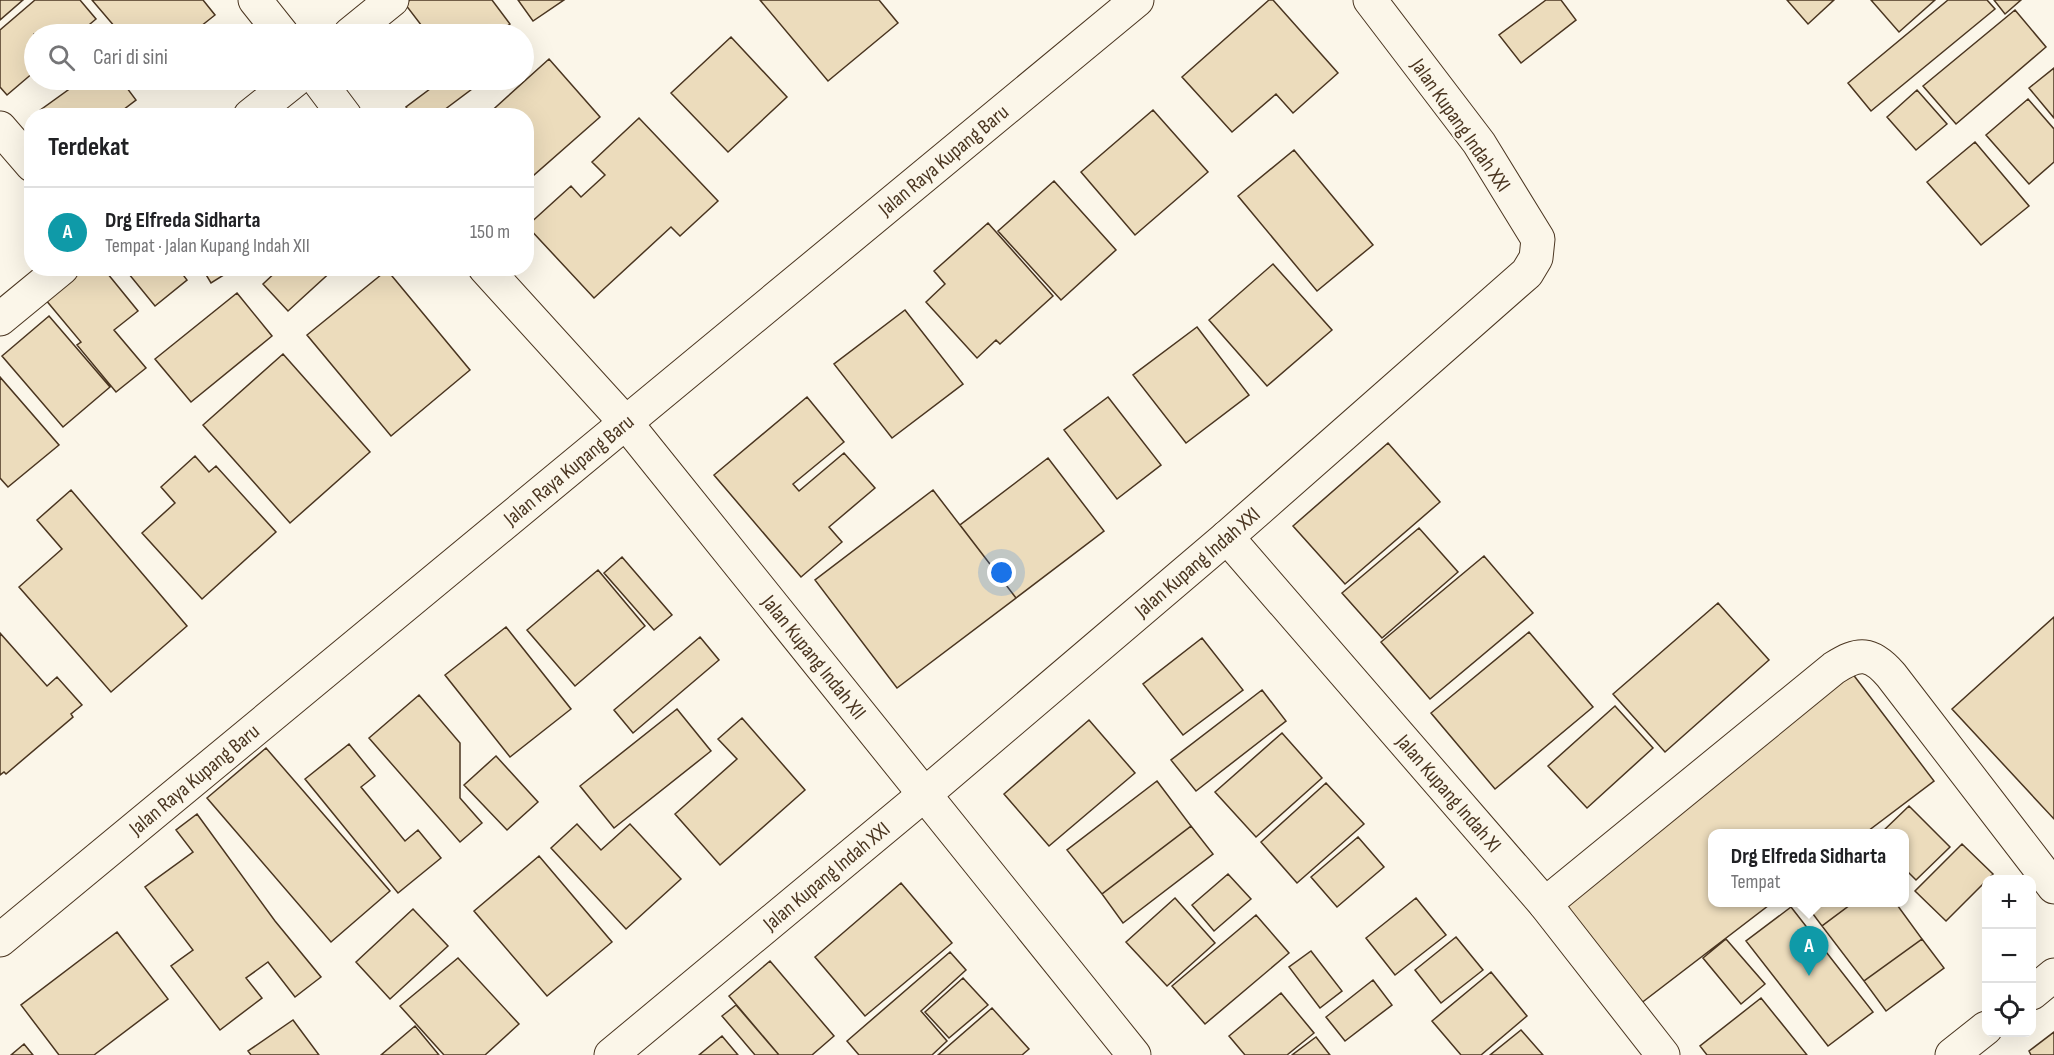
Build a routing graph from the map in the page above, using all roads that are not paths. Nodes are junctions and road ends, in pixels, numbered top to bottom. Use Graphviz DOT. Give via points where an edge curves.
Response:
graph roads {
  1 [pos="255,0"];
  2 [pos="392,0"];
  3 [pos="1137,0"];
  4 [pos="1370,0"];
  5 [pos="274,24"];
  6 [pos="362,24"];
  7 [pos="282,90"];
  8 [pos="326,90"];
  9 [pos="260,108"];
  10 [pos="339,108"];
  11 [pos="0,128"];
  12 [pos="24,156"];
  13 [pos="52,276"];
  14 [pos="492,276"];
  15 [pos="0,318"];
  16 [pos="626,423"];
  17 [pos="1227,537"];
  18 [pos="925,794"];
  19 [pos="2054,887"];
  20 [pos="1545,904"];
  21 [pos="0,940"];
  22 [pos="2054,975"];
  23 [pos="2036,989"];
  24 [pos="1982,1031"];
  25 [pos="611,1055"];
  26 [pos="1134,1055"];
  27 [pos="1663,1055"];
  28 [pos="1952,1055"];
  1 -- 5 [label="street"];
  2 -- 6 [label="street"];
  3 -- 16 [label="street, Jalan Raya Kupang Baru"];
  4 -- 17 [label="street, Jalan Kupang Indah XXI" via="1479,143 1538,239 1536,258 1527,273"];
  7 -- 9 [label="street"];
  8 -- 10 [label="street"];
  11 -- 12 [label="street"];
  13 -- 15 [label="street"];
  14 -- 16 [label="street, Jalan Kupang Indah XII"];
  16 -- 18 [label="street, Jalan Kupang Indah XII"];
  16 -- 21 [label="street, Jalan Raya Kupang Baru"];
  17 -- 18 [label="street, Jalan Kupang Indah XXI"];
  17 -- 20 [label="street, Jalan Kupang Indah XI"];
  18 -- 25 [label="street, Jalan Kupang Indah XXI"];
  18 -- 26 [label="street, Jalan Kupang Indah XII"];
  19 -- 20 [label="street" via="1891,675 1869,657 1856,656 1834,668"];
  20 -- 27 [label="street, Jalan Kupang Indah XI"];
  22 -- 23 [label="street"];
  24 -- 28 [label="street"];
}
